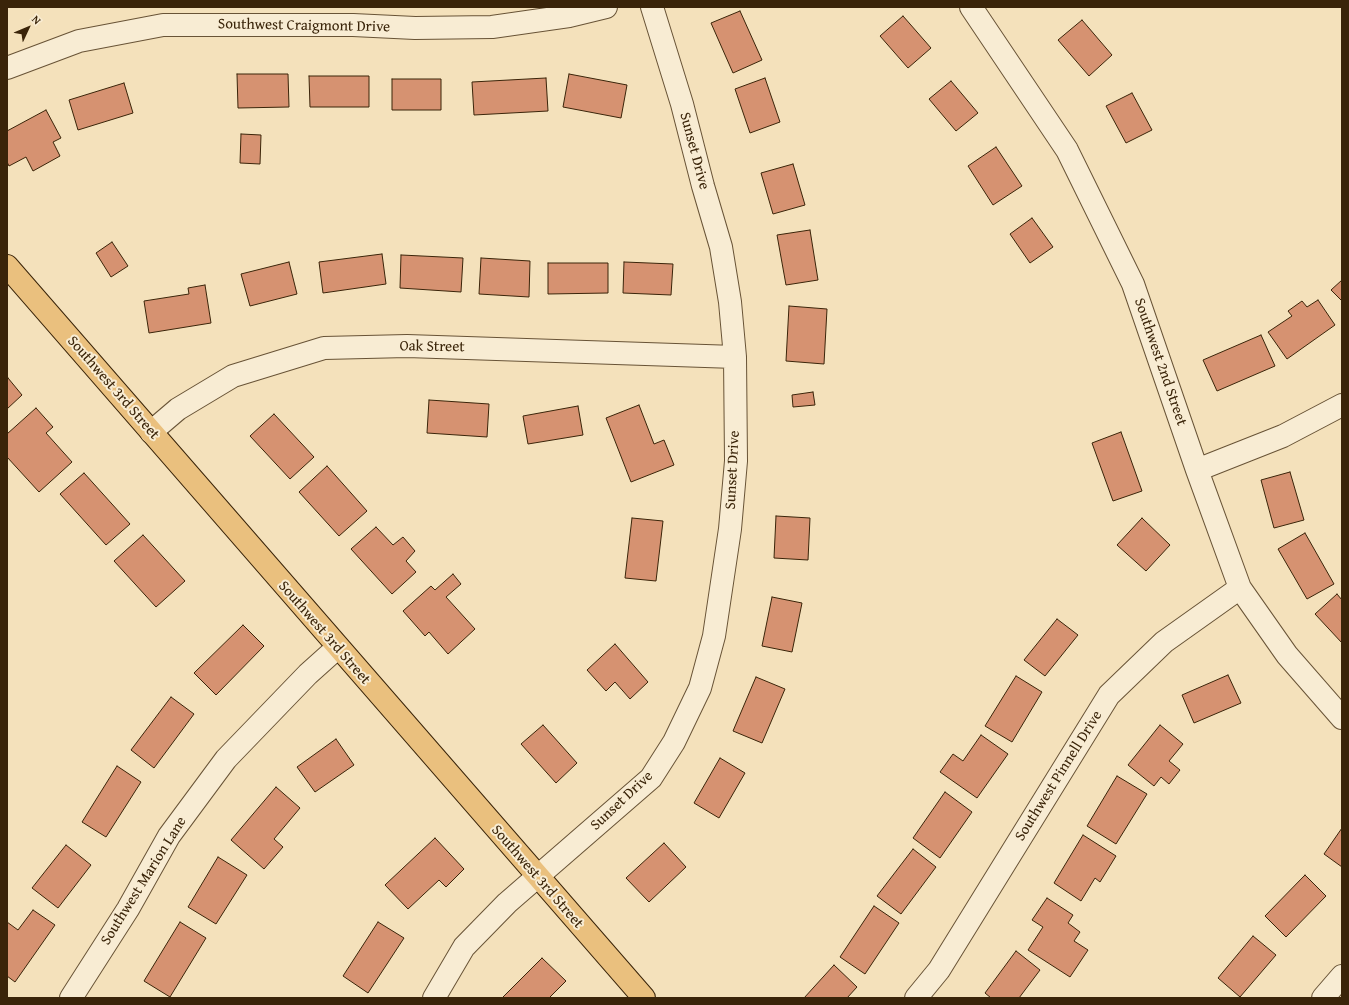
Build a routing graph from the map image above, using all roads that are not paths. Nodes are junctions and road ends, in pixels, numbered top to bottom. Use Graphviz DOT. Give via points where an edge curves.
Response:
graph roads {
  1 [pos="606,7"];
  2 [pos="652,7"];
  3 [pos="971,7"];
  4 [pos="7,68"];
  5 [pos="7,266"];
  6 [pos="735,357"];
  7 [pos="1342,405"];
  8 [pos="151,432"];
  9 [pos="1197,470"];
  10 [pos="1240,588"];
  11 [pos="337,648"];
  12 [pos="1342,718"];
  13 [pos="537,877"];
  14 [pos="1342,976"];
  15 [pos="71,998"];
  16 [pos="434,998"];
  17 [pos="644,998"];
  18 [pos="916,998"];
  19 [pos="1323,998"];
  1 -- 4 [label="street, Southwest Craigmont Drive" via="569,16 492,27 163,25 79,41"];
  2 -- 6 [label="street, Sunset Drive" via="682,104 721,247"];
  3 -- 9 [label="street, Southwest 2nd Street" via="1067,150 1133,284"];
  5 -- 8 [label="main road, Southwest 3rd Street"];
  6 -- 8 [label="street, Oak Street" via="407,346 324,348 233,376 178,409"];
  6 -- 13 [label="street, Sunset Drive" via="736,461 730,529 714,636 700,688 674,742 651,778"];
  7 -- 9 [label="street" via="1283,436"];
  8 -- 11 [label="main road, Southwest 3rd Street"];
  9 -- 10 [label="street, Southwest 2nd Street"];
  10 -- 12 [label="street, Southwest 2nd Street" via="1287,655"];
  10 -- 18 [label="street, Southwest Pinnell Drive" via="1164,642 1109,695 939,970"];
  11 -- 13 [label="main road, Southwest 3rd Street"];
  11 -- 15 [label="street, Southwest Marion Lane" via="308,674 226,759 169,836 128,909"];
  13 -- 16 [label="street, Sunset Drive" via="464,947"];
  13 -- 17 [label="main road, Southwest 3rd Street"];
  14 -- 19 [label="street"];
}
